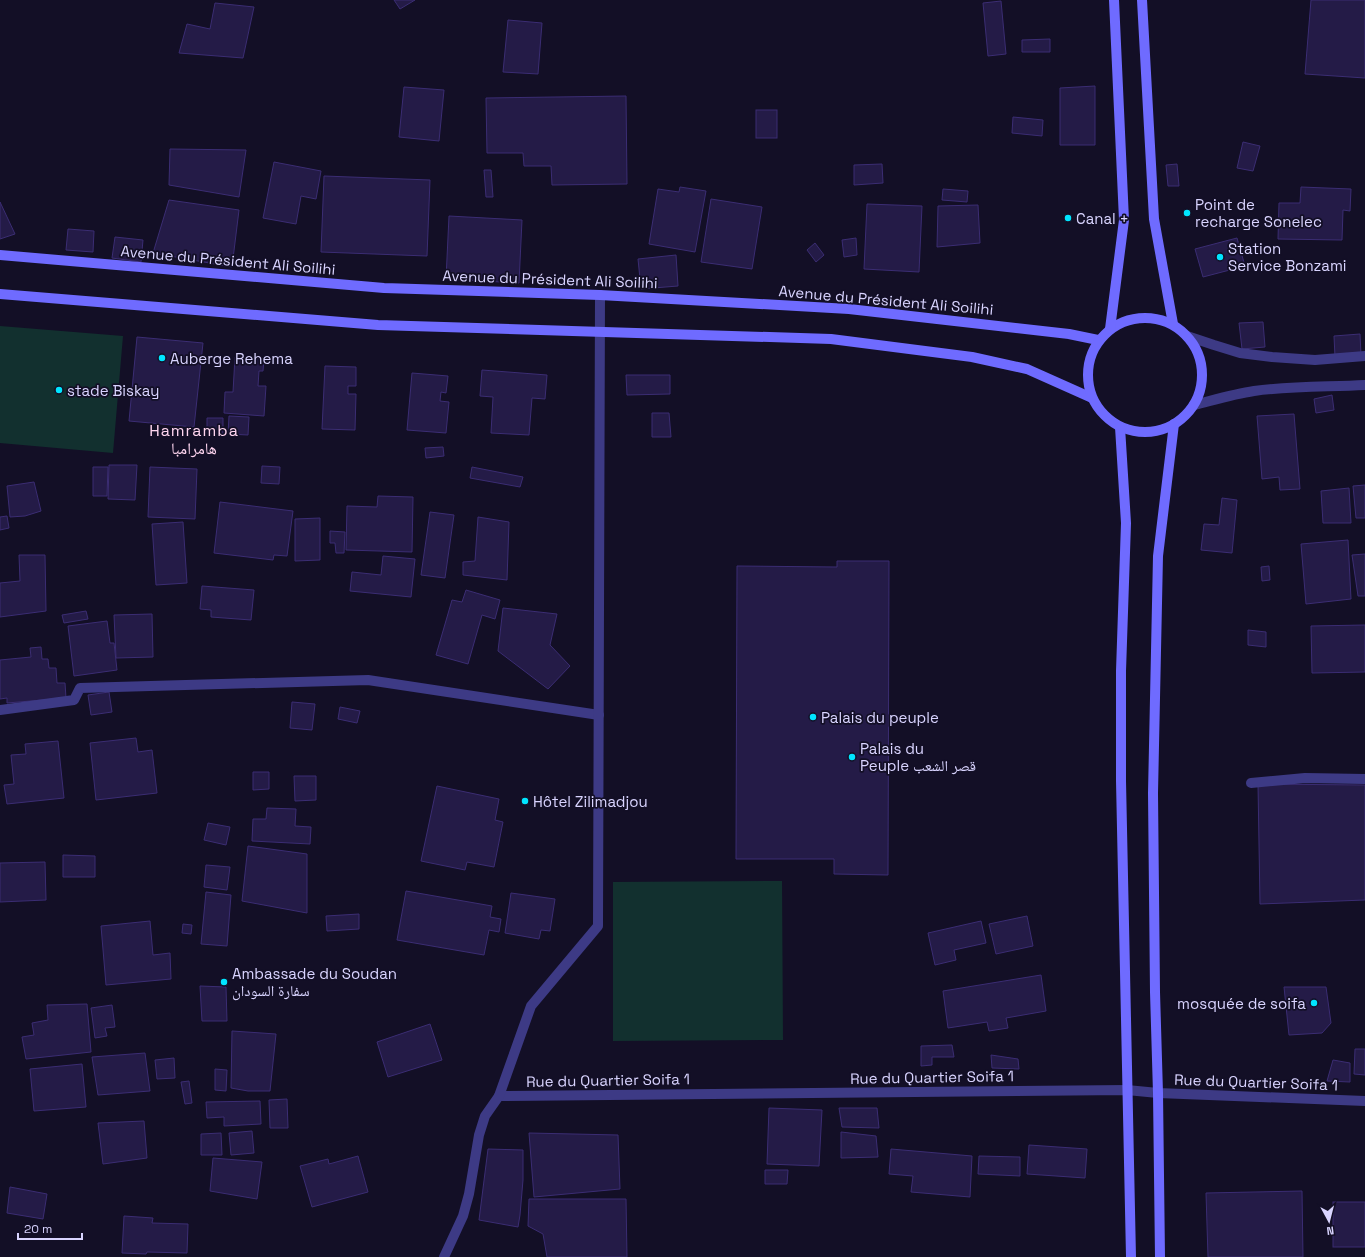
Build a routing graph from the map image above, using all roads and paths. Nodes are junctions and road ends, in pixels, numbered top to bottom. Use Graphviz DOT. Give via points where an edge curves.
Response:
graph roads {
  1 [pos="1114,0"];
  2 [pos="1142,0"];
  3 [pos="0,255"];
  4 [pos="0,294"];
  5 [pos="600,295"];
  6 [pos="1173,324"];
  7 [pos="1110,329"];
  8 [pos="599,332"];
  9 [pos="1187,336"];
  10 [pos="1098,340"];
  11 [pos="1365,356"];
  12 [pos="1365,385"];
  13 [pos="1092,398"];
  14 [pos="1194,405"];
  15 [pos="1174,424"];
  16 [pos="1120,427"];
  17 [pos="0,710"];
  18 [pos="599,715"];
  19 [pos="1365,779"];
  20 [pos="1251,783"];
  21 [pos="1127,1090"];
  22 [pos="1158,1093"];
  23 [pos="499,1096"];
  24 [pos="1365,1101"];
  25 [pos="444,1257"];
  26 [pos="1131,1257"];
  27 [pos="1160,1257"];
  1 -- 7 [label="main road" via="1124,220"];
  2 -- 6 [label="main road" via="1154,219"];
  3 -- 5 [label="main road, Avenue du Président Ali Soilihi" via="384,288"];
  4 -- 8 [label="main road" via="378,325"];
  5 -- 8 [label="street"];
  5 -- 10 [label="main road, Avenue du Président Ali Soilihi" via="849,309 1069,334"];
  6 -- 7 [label="main road" via="1157,318 1141,317 1124,321"];
  6 -- 9 [label="main road"];
  7 -- 10 [label="main road"];
  8 -- 13 [label="main road" via="831,339 972,357 1027,369"];
  8 -- 18 [label="street"];
  9 -- 11 [label="street" via="1240,353 1272,357 1315,360"];
  9 -- 14 [label="main road" via="1198,351 1202,369 1201,388"];
  10 -- 13 [label="main road" via="1087,368"];
  12 -- 14 [label="street" via="1254,391"];
  13 -- 16 [label="main road" via="1108,420"];
  14 -- 15 [label="main road"];
  15 -- 16 [label="main road" via="1161,430 1147,432"];
  15 -- 22 [label="main road" via="1158,556 1153,793"];
  16 -- 21 [label="main road" via="1126,523 1121,758"];
  17 -- 18 [label="street" via="74,700 80,688 368,680"];
  18 -- 23 [label="street" via="598,926 531,1006"];
  19 -- 20 [label="street" via="1305,778"];
  21 -- 22 [label="street, Rue du Quartier Soifa 1"];
  21 -- 23 [label="street, Rue du Quartier Soifa 1"];
  21 -- 26 [label="main road"];
  22 -- 24 [label="street, Rue du Quartier Soifa 1"];
  22 -- 27 [label="main road"];
  23 -- 25 [label="street" via="485,1116 479,1134 469,1194"];
}
